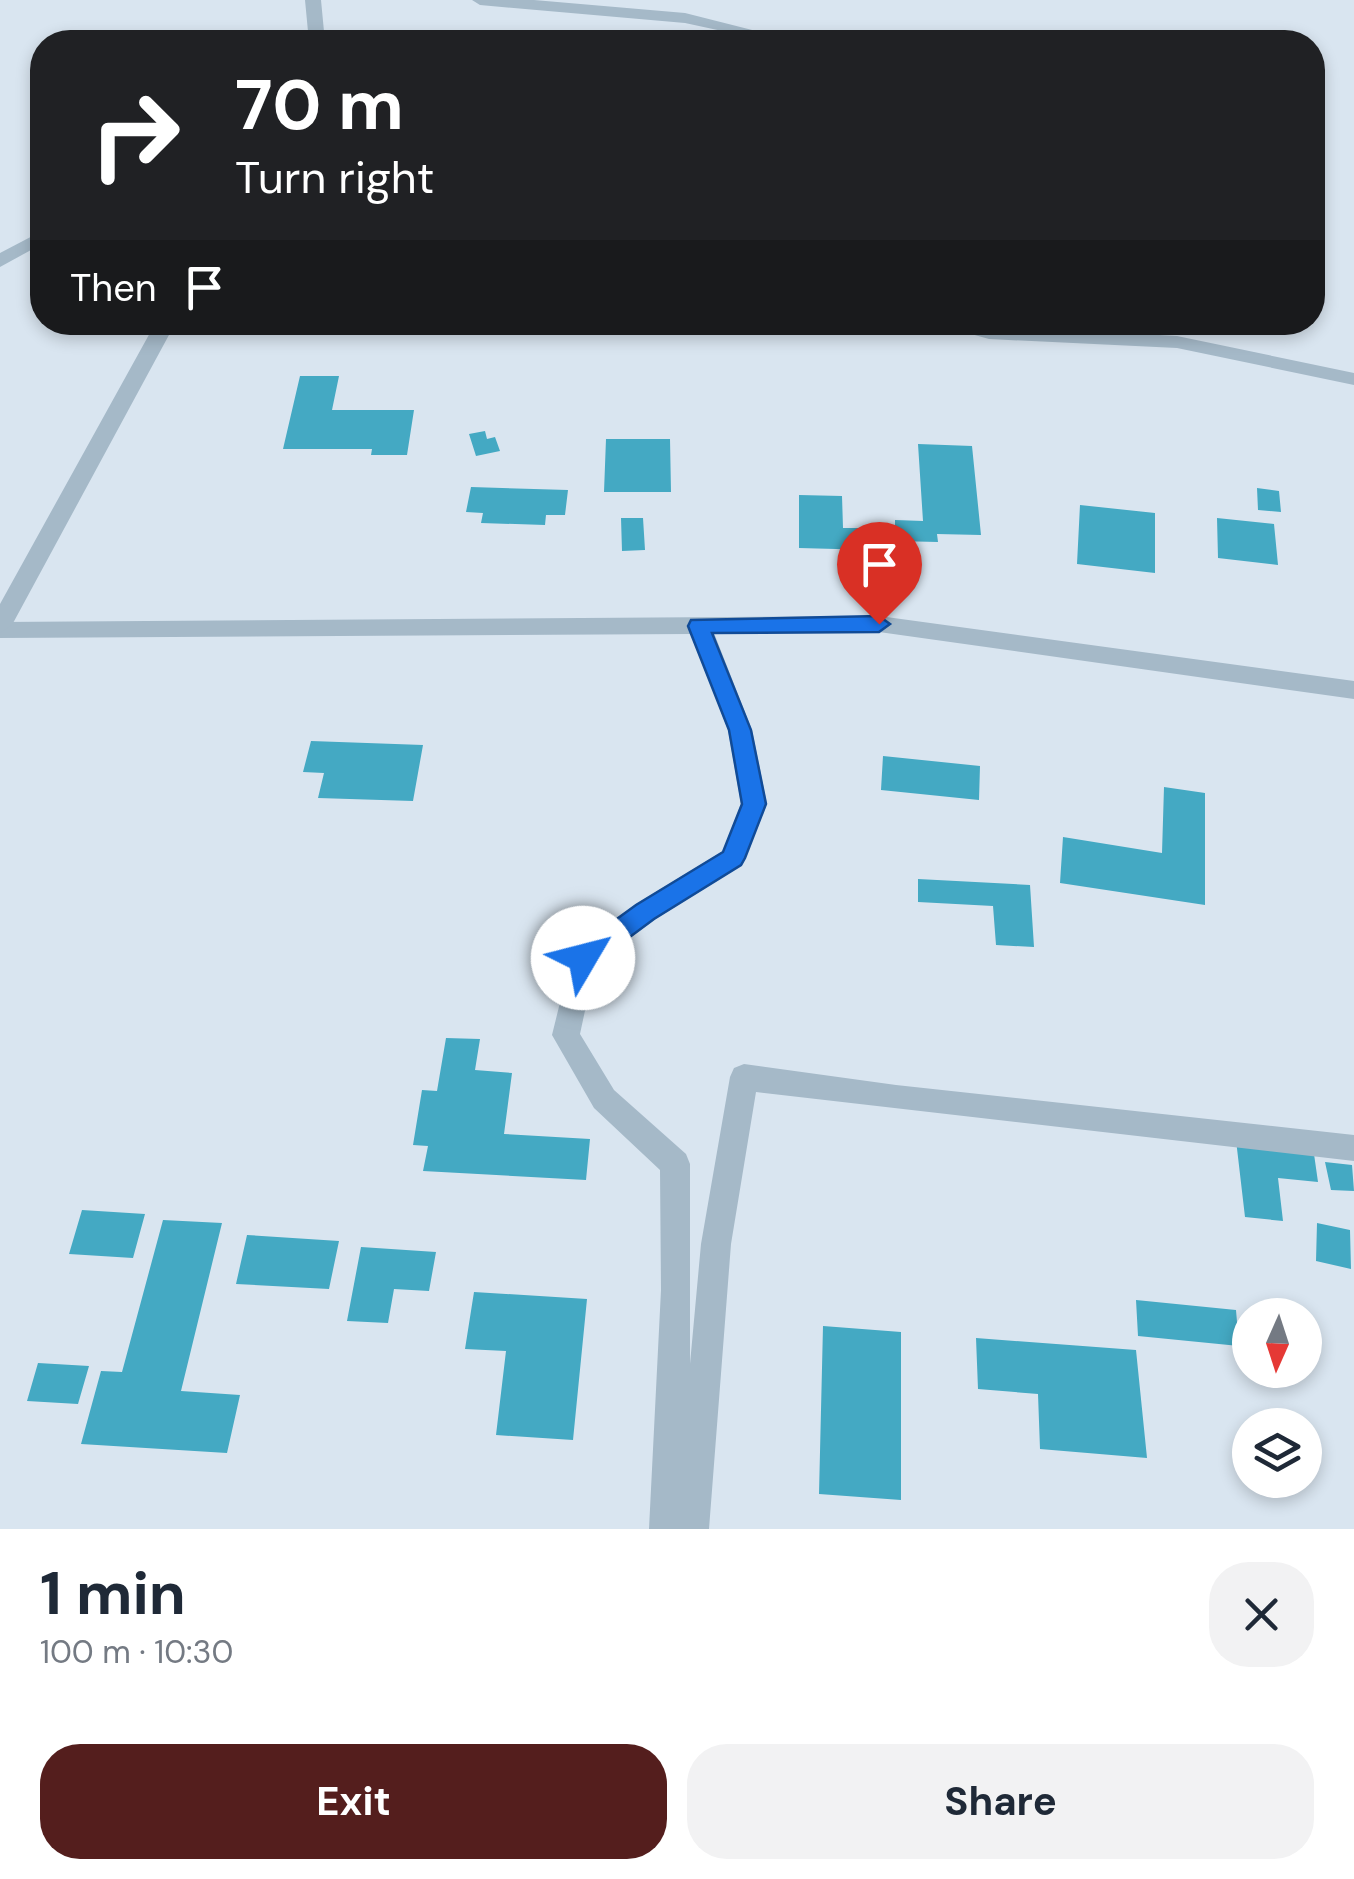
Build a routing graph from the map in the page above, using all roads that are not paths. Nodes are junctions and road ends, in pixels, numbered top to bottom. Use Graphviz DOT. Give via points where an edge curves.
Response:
graph roads {
  1 [pos="313,0"];
  2 [pos="480,0"];
  3 [pos="317,30"];
  4 [pos="738,30"];
  5 [pos="30,244"];
  6 [pos="0,261"];
  7 [pos="159,335"];
  8 [pos="1031,335"];
  9 [pos="1354,379"];
  10 [pos="699,626"];
  11 [pos="0,627"];
  12 [pos="1354,690"];
  13 [pos="1354,1148"];
  14 [pos="666,1529"];
  15 [pos="692,1529"];
  1 -- 3 [label="street"];
  2 -- 4 [label="street" via="685,18"];
  5 -- 6 [label="street"];
  7 -- 11 [label="street"];
  8 -- 9 [label="street" via="1177,342"];
  10 -- 11 [label="street"];
  10 -- 12 [label="street" via="879,624"];
  10 -- 14 [label="street" via="740,730 754,804 733,858 583,958 566,1035 604,1099 674,1164 677,1290"];
  13 -- 15 [label="street" via="868,1098 744,1077 716,1244"];
}
